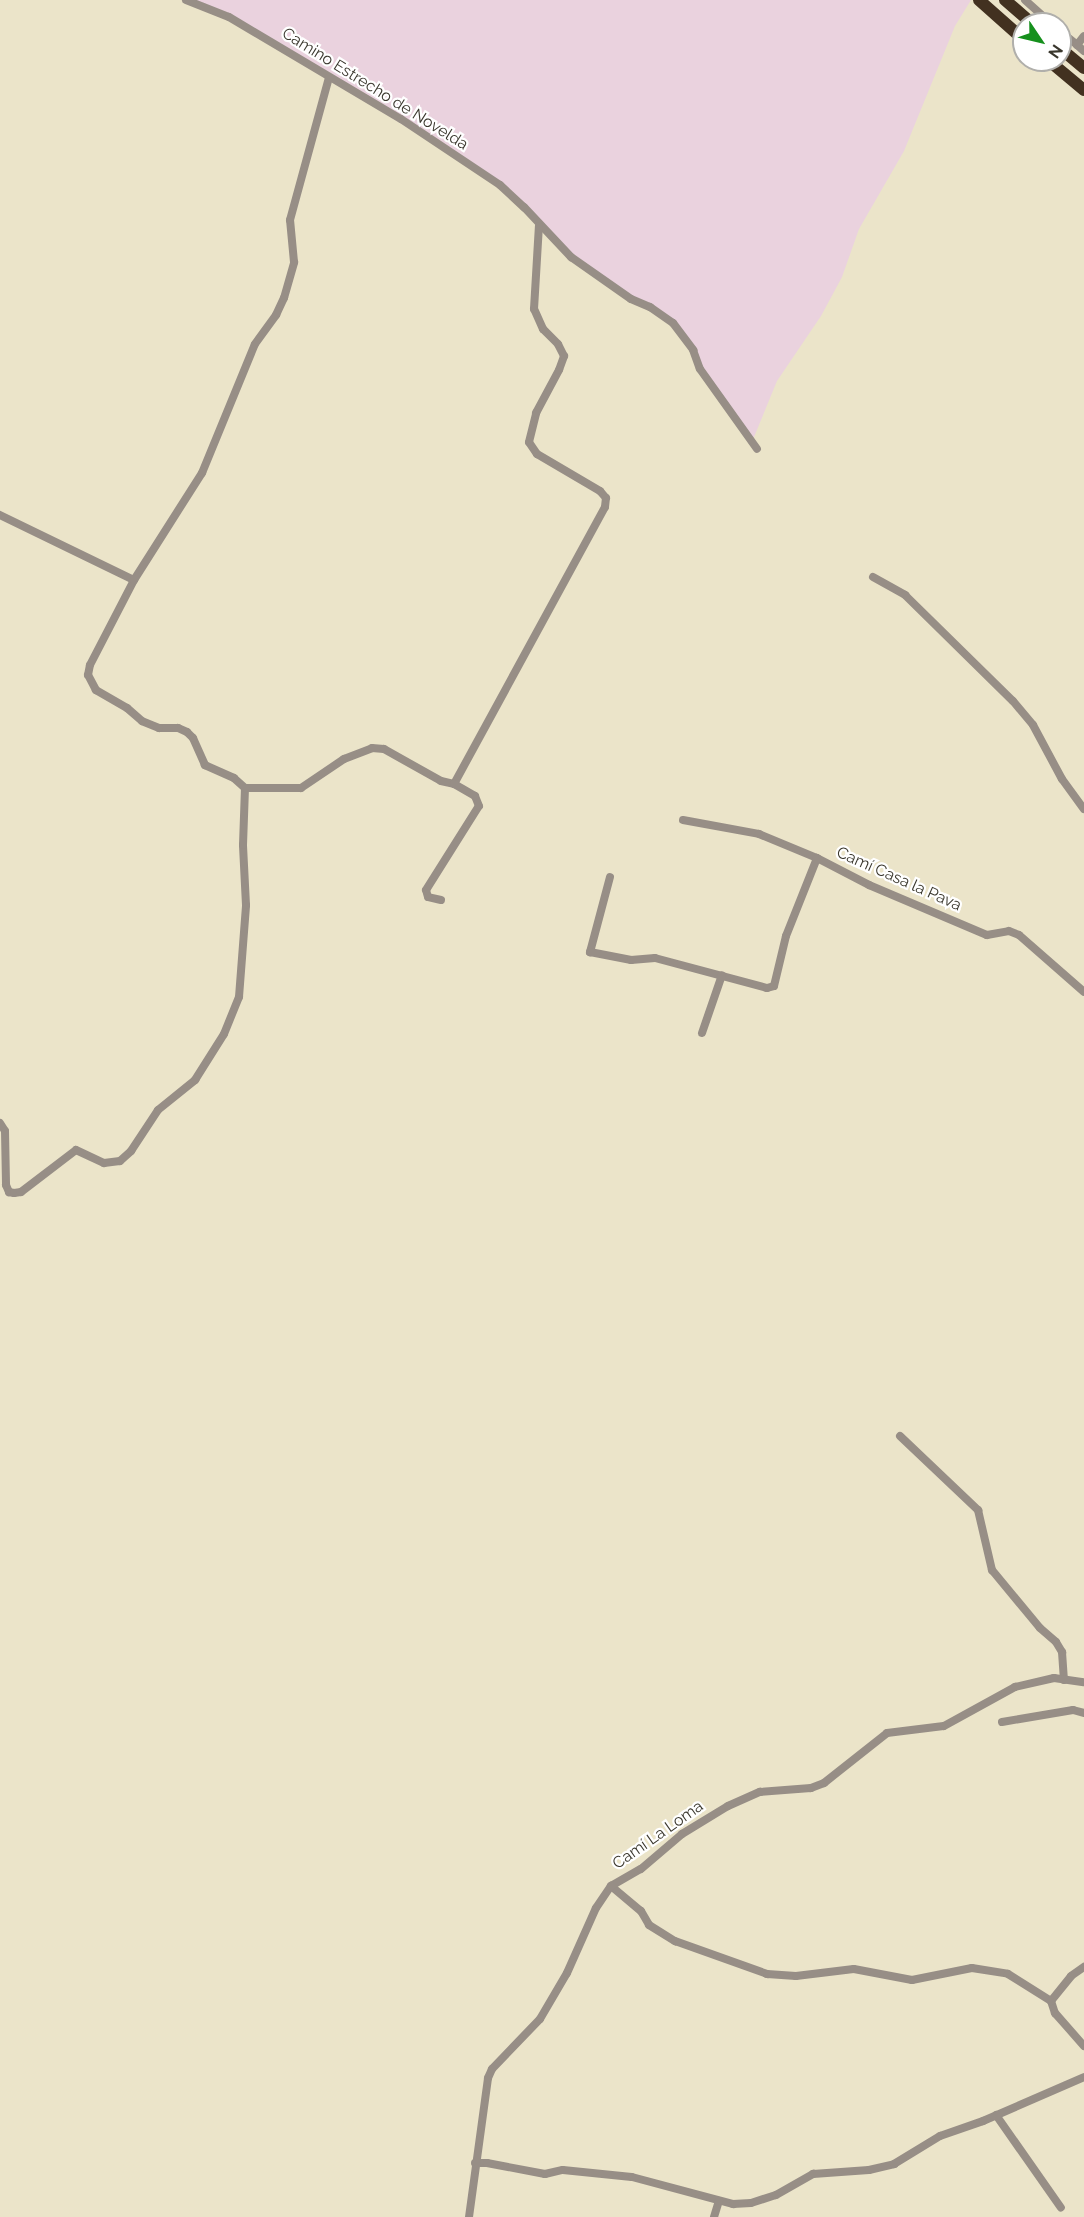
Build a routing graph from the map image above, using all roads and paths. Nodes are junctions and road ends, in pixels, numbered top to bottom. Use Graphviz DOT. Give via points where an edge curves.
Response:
graph roads {
  1 [pos="186,0"];
  2 [pos="979,0"];
  3 [pos="1005,0"];
  4 [pos="1025,0"];
  5 [pos="1019,12"];
  6 [pos="1038,12"];
  7 [pos="1012,29"];
  8 [pos="1084,36"];
  9 [pos="1080,48"];
  10 [pos="1072,58"];
  11 [pos="1084,68"];
  12 [pos="1062,72"];
  13 [pos="329,76"];
  14 [pos="1084,90"];
  15 [pos="539,226"];
  16 [pos="757,449"];
  17 [pos="0,515"];
  18 [pos="873,577"];
  19 [pos="134,580"];
  20 [pos="454,784"];
  21 [pos="245,788"];
  22 [pos="1084,809"];
  23 [pos="683,820"];
  24 [pos="818,858"];
  25 [pos="610,877"];
  26 [pos="441,900"];
  27 [pos="722,975"];
  28 [pos="1084,992"];
  29 [pos="702,1033"];
  30 [pos="0,1123"];
  31 [pos="900,1436"];
  32 [pos="1064,1680"];
  33 [pos="1084,1682"];
  34 [pos="1084,1713"];
  35 [pos="1002,1722"];
  36 [pos="611,1886"];
  37 [pos="1084,1967"];
  38 [pos="1051,2001"];
  39 [pos="1084,2046"];
  40 [pos="1084,2077"];
  41 [pos="996,2115"];
  42 [pos="476,2163"];
  43 [pos="719,2200"];
  44 [pos="1061,2208"];
  45 [pos="469,2217"];
  46 [pos="714,2217"];
  1 -- 13 [label="street, Camino Estrecho de Novelda" via="229,17"];
  2 -- 7 [label="highway"];
  3 -- 5 [label="highway"];
  4 -- 6 [label="street"];
  8 -- 9 [label="street"];
  10 -- 11 [label="highway"];
  12 -- 14 [label="highway"];
  13 -- 15 [label="street, Camino Estrecho de Novelda" via="500,185"];
  13 -- 19 [label="street" via="290,220 294,262 284,298 255,344 202,473"];
  15 -- 16 [label="street, Camino Estrecho de Novelda" via="571,257 673,323 693,350 700,369"];
  15 -- 20 [label="street" via="534,309 543,329 564,356 536,414 529,442 537,454 600,491 606,498 605,507"];
  17 -- 19 [label="street"];
  18 -- 22 [label="street" via="905,595 1013,701 1033,725 1062,779"];
  19 -- 21 [label="street" via="90,665 91,684 141,721 187,732 206,765 234,778"];
  20 -- 21 [label="street" via="441,782 384,749 372,748 344,759 301,788"];
  20 -- 26 [label="street" via="475,796 479,806 426,890 428,897"];
  21 -- 30 [label="street" via="246,906 238,997 224,1034 195,1080 158,1110 120,1161 104,1163 76,1150 21,1192 9,1192 6,1185 5,1131"];
  23 -- 24 [label="street, Camí Casa la Pava" via="759,834"];
  24 -- 27 [label="street" via="786,936 774,986 767,988"];
  24 -- 28 [label="street, Camí Casa la Pava" via="869,885 987,935 1009,931 1019,935"];
  25 -- 27 [label="street" via="590,952 631,960 655,958"];
  27 -- 29 [label="street"];
  31 -- 32 [label="street" via="978,1510 992,1570 1056,1642 1062,1652"];
  32 -- 33 [label="street, Camí La Loma"];
  32 -- 36 [label="street, Camí La Loma" via="1054,1678 1015,1687 944,1726 887,1733 824,1783 811,1788 752,1794 682,1834 641,1869"];
  34 -- 35 [label="street" via="1073,1710"];
  36 -- 38 [label="street, Camí La Loma" via="641,1911 649,1925 675,1941 767,1974 796,1976 854,1969 912,1980 982,1968 1008,1974"];
  36 -- 42 [label="street, Camí La Loma" via="540,2019 492,2069"];
  37 -- 38 [label="street" via="1071,1976"];
  38 -- 39 [label="street, Camí La Loma" via="1055,2013"];
  40 -- 41 [label="street"];
  41 -- 43 [label="street" via="940,2136 894,2164 813,2174 776,2195 751,2203"];
  41 -- 44 [label="street"];
  42 -- 43 [label="street" via="544,2174 563,2170 632,2177"];
  42 -- 45 [label="street, Camí La Loma"];
  43 -- 46 [label="street"];
}
